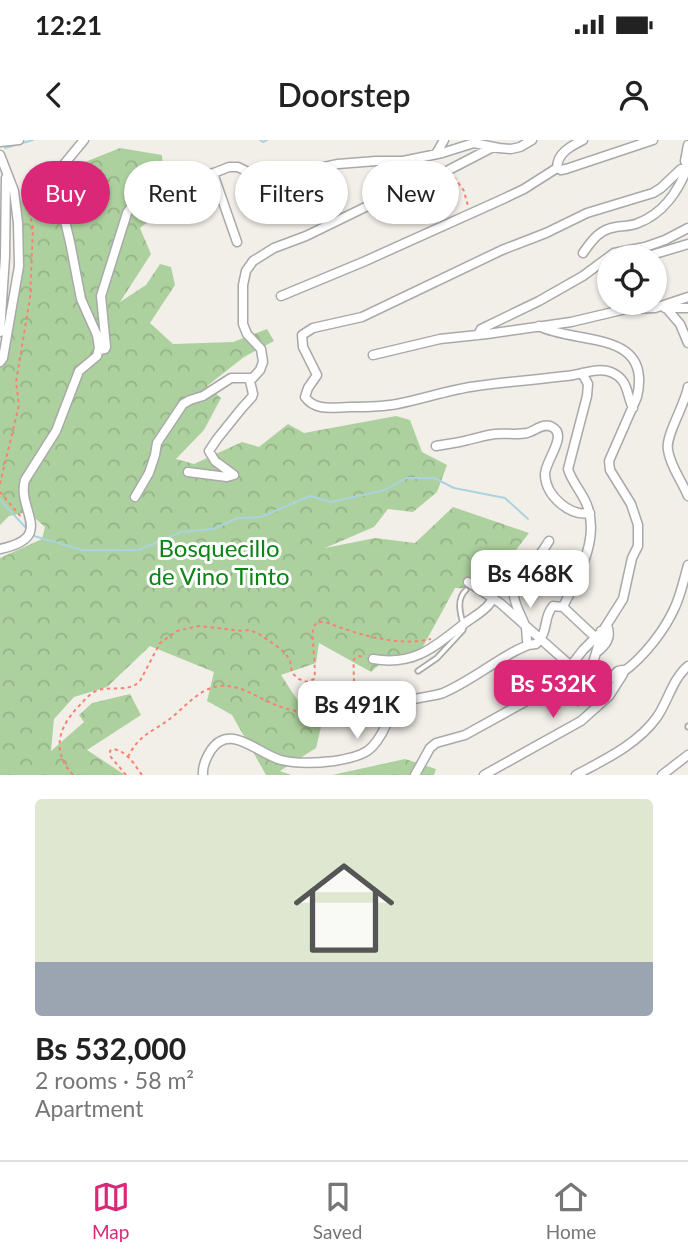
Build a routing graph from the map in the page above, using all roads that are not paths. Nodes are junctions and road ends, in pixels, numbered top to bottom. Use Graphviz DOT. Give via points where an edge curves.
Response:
graph roads {
  1 [pos="19,140"];
  2 [pos="84,140"];
  3 [pos="444,140"];
  4 [pos="532,140"];
  5 [pos="583,140"];
  6 [pos="653,140"];
  7 [pos="0,142"];
  8 [pos="688,145"];
  9 [pos="493,147"];
  10 [pos="0,155"];
  11 [pos="436,155"];
  12 [pos="687,167"];
  13 [pos="557,168"];
  14 [pos="3,170"];
  15 [pos="221,170"];
  16 [pos="221,196"];
  17 [pos="124,224"];
  18 [pos="688,228"];
  19 [pos="237,243"];
  20 [pos="688,244"];
  21 [pos="650,245"];
  22 [pos="667,250"];
  23 [pos="583,253"];
  24 [pos="2,256"];
  25 [pos="597,268"];
  26 [pos="281,296"];
  27 [pos="688,297"];
  28 [pos="667,303"];
  29 [pos="688,308"];
  30 [pos="667,309"];
  31 [pos="602,315"];
  32 [pos="539,326"];
  33 [pos="0,332"];
  34 [pos="478,335"];
  35 [pos="688,343"];
  36 [pos="99,350"];
  37 [pos="373,355"];
  38 [pos="0,362"];
  39 [pos="582,373"];
  40 [pos="251,378"];
  41 [pos="688,387"];
  42 [pos="633,408"];
  43 [pos="436,446"];
  44 [pos="188,472"];
  45 [pos="688,496"];
  46 [pos="135,497"];
  47 [pos="590,513"];
  48 [pos="549,541"];
  49 [pos="0,549"];
  50 [pos="537,556"];
  51 [pos="688,565"];
  52 [pos="467,586"];
  53 [pos="492,597"];
  54 [pos="563,607"];
  55 [pos="524,624"];
  56 [pos="463,625"];
  57 [pos="601,631"];
  58 [pos="541,639"];
  59 [pos="528,645"];
  60 [pos="373,659"];
  61 [pos="571,666"];
  62 [pos="688,666"];
  63 [pos="418,671"];
  64 [pos="623,672"];
  65 [pos="688,755"];
  66 [pos="203,775"];
  67 [pos="415,775"];
  68 [pos="484,775"];
  69 [pos="576,775"];
  70 [pos="662,775"];
  1 -- 7 [label="street"];
  2 -- 36 [label="street" via="60,169 57,180 81,299"];
  3 -- 11 [label="street"];
  4 -- 9 [label="street" via="511,149"];
  5 -- 13 [label="street" via="563,153"];
  6 -- 13 [label="street"];
  8 -- 12 [label="street"];
  9 -- 11 [label="street" via="474,143"];
  9 -- 40 [label="street" via="412,189 263,254 250,265 243,285 243,324 263,356 260,370"];
  10 -- 14 [label="street"];
  11 -- 15 [label="street" via="338,164 273,178 253,176 234,166"];
  12 -- 23 [label="street" via="676,193 664,205 638,223 603,230"];
  12 -- 39 [label="street" via="653,193 587,214 502,250 362,317 313,328 301,340 317,374 305,397 313,405 331,409 395,404 471,387"];
  13 -- 26 [label="street" via="524,189"];
  14 -- 24 [label="street"];
  14 -- 38 [label="street" via="14,191 19,266"];
  16 -- 19 [label="street"];
  17 -- 36 [label="street" via="101,296 106,346"];
  18 -- 21 [label="street"];
  20 -- 22 [label="street"];
  24 -- 33 [label="street"];
  25 -- 34 [label="street" via="481,329"];
  27 -- 28 [label="street"];
  29 -- 30 [label="street"];
  30 -- 35 [label="street"];
  31 -- 32 [label="street"];
  32 -- 34 [label="street"];
  32 -- 42 [label="street" via="626,351 640,378"];
  34 -- 37 [label="street"];
  36 -- 49 [label="street" via="79,371 56,431 25,480 31,529 16,544"];
  39 -- 42 [label="street" via="604,370 617,375 626,385"];
  39 -- 47 [label="street" via="588,390 568,469"];
  40 -- 44 [label="street" via="252,397 209,451 233,476"];
  40 -- 46 [label="street" via="231,378 183,404 157,443 149,473"];
  41 -- 45 [label="street" via="667,448"];
  42 -- 57 [label="street" via="609,466 634,511 639,537 625,592"];
  43 -- 47 [label="street" via="552,426 559,438 546,467 546,482 571,512"];
  47 -- 54 [label="street" via="592,535 584,563"];
  48 -- 50 [label="street"];
  50 -- 53 [label="street" via="506,568"];
  50 -- 55 [label="street" via="515,586 514,599"];
  51 -- 64 [label="street" via="668,621"];
  52 -- 53 [label="street"];
  52 -- 56 [label="lane" via="459,601"];
  53 -- 55 [label="street"];
  53 -- 56 [label="street"];
  54 -- 57 [label="street"];
  54 -- 58 [label="street" via="551,608"];
  55 -- 58 [label="street"];
  55 -- 59 [label="street"];
  56 -- 60 [label="street" via="440,644 410,658"];
  56 -- 63 [label="lane" via="443,652"];
  57 -- 61 [label="street"];
  57 -- 64 [label="street" via="609,632 608,641 596,653 587,683 573,699 578,701 600,689 618,671"];
  58 -- 59 [label="street"];
  58 -- 61 [label="street"];
  59 -- 66 [label="street" via="443,692 399,703 378,742 360,755 334,761 286,761 230,737 214,745"];
  61 -- 67 [label="street" via="532,698 465,735 436,743"];
  62 -- 69 [label="street" via="643,733"];
  64 -- 68 [label="street" via="609,696 581,721"];
  65 -- 70 [label="street"];
}
